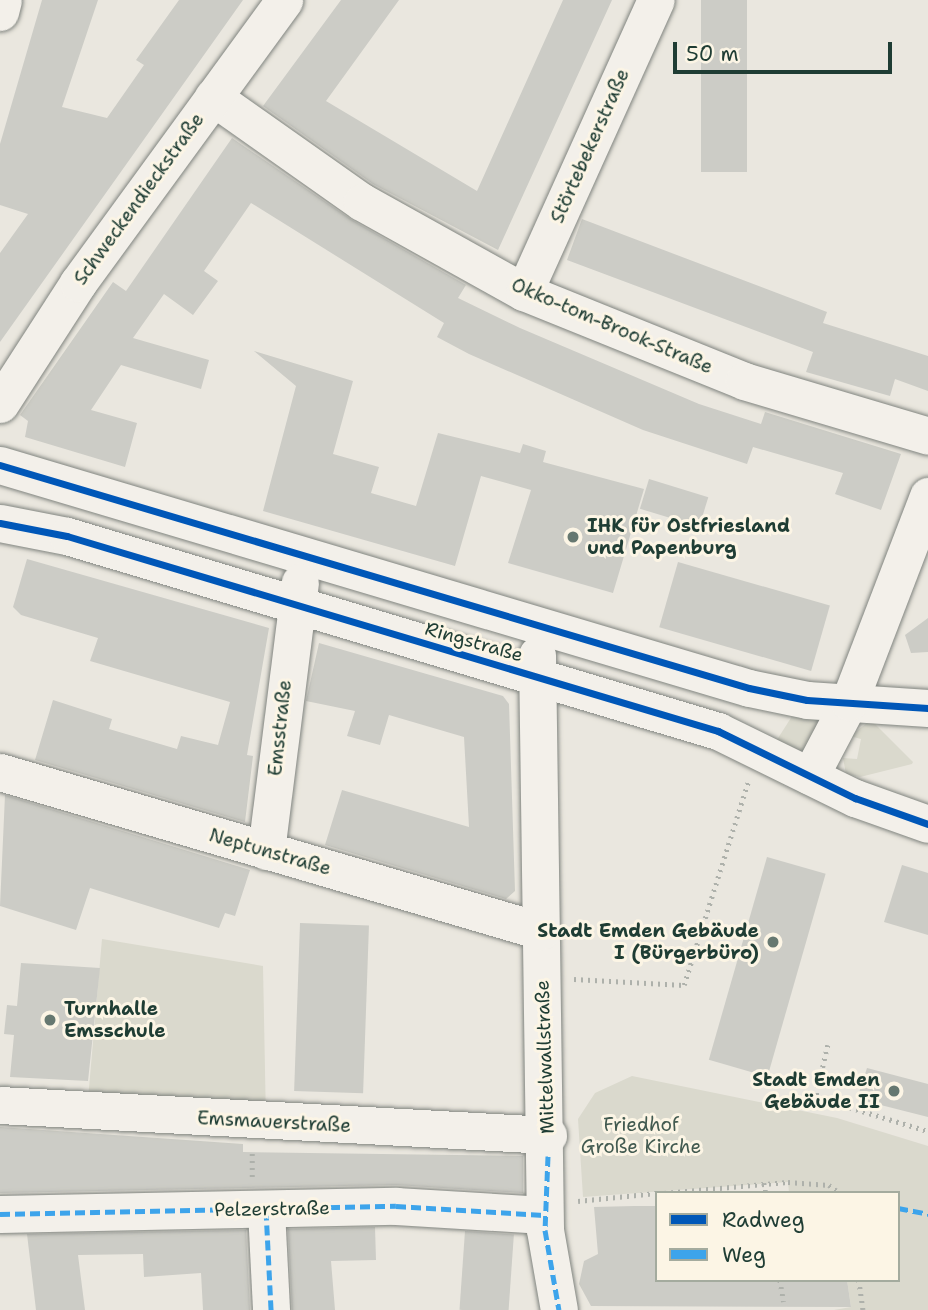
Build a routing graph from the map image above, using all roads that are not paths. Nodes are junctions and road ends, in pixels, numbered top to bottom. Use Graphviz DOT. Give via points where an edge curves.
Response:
graph roads {
  1 [pos="4,0"];
  2 [pos="284,0"];
  3 [pos="656,0"];
  4 [pos="0,12"];
  5 [pos="213,97"];
  6 [pos="524,292"];
  7 [pos="1,402"];
  8 [pos="928,436"];
  9 [pos="0,442"];
  10 [pos="0,465"];
  11 [pos="60,481"];
  12 [pos="928,496"];
  13 [pos="0,523"];
  14 [pos="307,559"];
  15 [pos="293,605"];
  16 [pos="545,627"];
  17 [pos="534,676"];
  18 [pos="849,702"];
  19 [pos="928,708"];
  20 [pos="0,772"];
  21 [pos="810,776"];
  22 [pos="928,824"];
  23 [pos="267,851"];
  24 [pos="541,931"];
  25 [pos="0,1105"];
  26 [pos="548,1135"];
  27 [pos="259,1210"];
  28 [pos="545,1210"];
  29 [pos="0,1214"];
  30 [pos="271,1310"];
  31 [pos="559,1310"];
  1 -- 4 [label="street"];
  2 -- 5 [label="street, Schweckendieckstraße"];
  3 -- 6 [label="street, Störtebekerstraße"];
  5 -- 6 [label="street, Okko-tom-Brook-Straße" via="362,202"];
  5 -- 7 [label="street, Schweckendieckstraße"];
  6 -- 8 [label="street, Okko-tom-Brook-Straße" via="744,381"];
  9 -- 11 [label="street"];
  10 -- 11 [label="street, Ringstraße"];
  11 -- 14 [label="street, Ringstraße"];
  12 -- 18 [label="street"];
  13 -- 15 [label="street, Ringstraße" via="67,536"];
  14 -- 15 [label="street"];
  14 -- 16 [label="street, Ringstraße"];
  15 -- 17 [label="street, Ringstraße"];
  15 -- 23 [label="street, Emsstraße"];
  16 -- 17 [label="street, Ringstraße"];
  16 -- 18 [label="street, Ringstraße" via="794,699"];
  17 -- 21 [label="street, Ringstraße" via="718,731"];
  17 -- 24 [label="street, Mittelwallstraße"];
  18 -- 19 [label="street, Ringstraße"];
  18 -- 21 [label="street"];
  20 -- 23 [label="street, Neptunstraße"];
  21 -- 22 [label="street, Ringstraße"];
  23 -- 24 [label="street, Neptunstraße"];
  24 -- 26 [label="street, Mittelwallstraße"];
  25 -- 26 [label="street, Emsmauerstraße" via="253,1123"];
  26 -- 28 [label="street, Mittelwallstraße"];
  27 -- 28 [label="street, Pelzerstraße" via="396,1206"];
  27 -- 29 [label="street, Pelzerstraße"];
  27 -- 30 [label="street"];
  28 -- 31 [label="street, Mittelwallstraße"];
}
